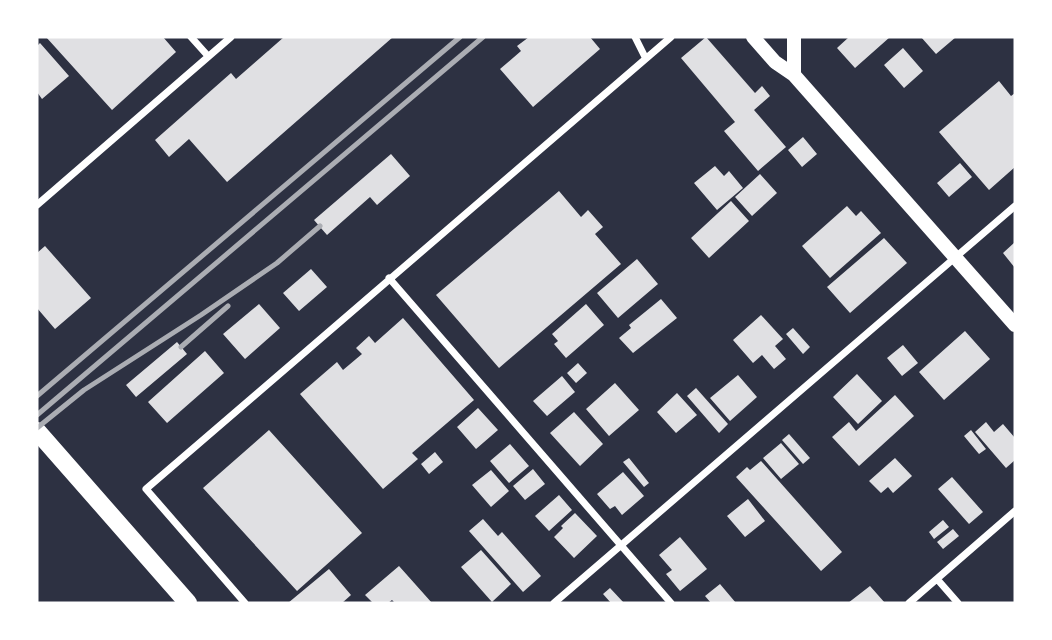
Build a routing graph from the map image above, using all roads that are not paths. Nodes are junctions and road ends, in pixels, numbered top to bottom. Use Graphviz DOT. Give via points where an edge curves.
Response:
graph roads {
  1 [pos="191,37"];
  2 [pos="231,37"];
  3 [pos="635,37"];
  4 [pos="671,37"];
  5 [pos="753,37"];
  6 [pos="794,37"];
  7 [pos="208,56"];
  8 [pos="645,57"];
  9 [pos="794,75"];
  10 [pos="37,205"];
  11 [pos="1015,206"];
  12 [pos="956,257"];
  13 [pos="389,278"];
  14 [pos="1015,325"];
  15 [pos="37,431"];
  16 [pos="1015,511"];
  17 [pos="621,545"];
  18 [pos="937,579"];
  19 [pos="187,603"];
  20 [pos="245,603"];
  21 [pos="554,603"];
  22 [pos="671,603"];
  23 [pos="909,603"];
  24 [pos="958,603"];
  1 -- 7 [label="street"];
  2 -- 7 [label="street"];
  3 -- 8 [label="street"];
  4 -- 8 [label="street"];
  5 -- 9 [label="main road"];
  6 -- 9 [label="main road"];
  7 -- 10 [label="street"];
  8 -- 13 [label="street"];
  9 -- 12 [label="main road"];
  11 -- 12 [label="street"];
  12 -- 14 [label="main road"];
  12 -- 17 [label="street"];
  13 -- 17 [label="street"];
  13 -- 20 [label="street" via="146,489"];
  15 -- 19 [label="main road"];
  16 -- 18 [label="street"];
  17 -- 21 [label="street"];
  17 -- 22 [label="street"];
  18 -- 23 [label="street"];
  18 -- 24 [label="street"];
}
